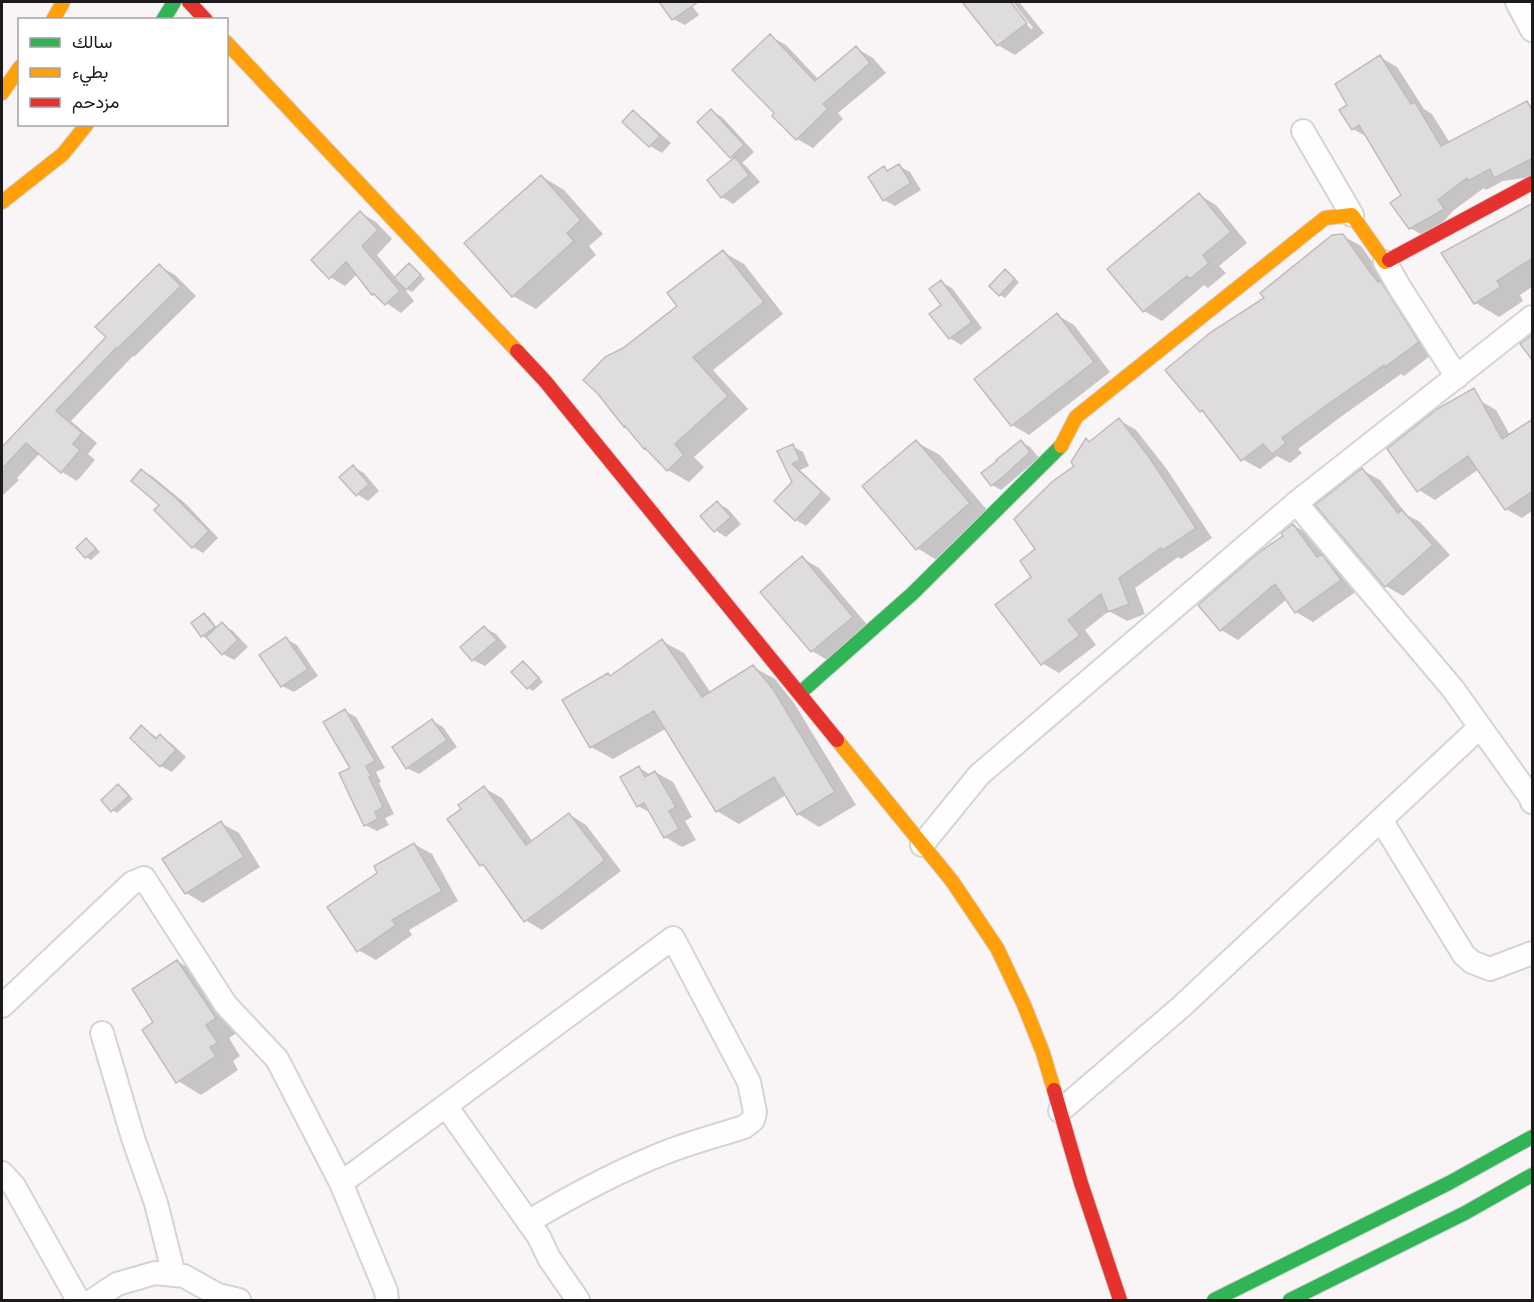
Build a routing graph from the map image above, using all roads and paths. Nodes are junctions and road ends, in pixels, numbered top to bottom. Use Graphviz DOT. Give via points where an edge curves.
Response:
graph roads {
  1 [pos="63,2"];
  2 [pos="174,2"];
  3 [pos="189,2"];
  4 [pos="1517,2"];
  5 [pos="54,18"];
  6 [pos="164,18"];
  7 [pos="204,18"];
  8 [pos="1533,30"];
  9 [pos="228,44"];
  10 [pos="18,71"];
  11 [pos="2,93"];
  12 [pos="85,126"];
  13 [pos="1303,131"];
  14 [pos="1533,183"];
  15 [pos="2,202"];
  16 [pos="1352,215"];
  17 [pos="1385,262"];
  18 [pos="1533,317"];
  19 [pos="1457,377"];
  20 [pos="1296,502"];
  21 [pos="800,693"];
  22 [pos="1480,727"];
  23 [pos="1533,802"];
  24 [pos="1380,820"];
  25 [pos="922,844"];
  26 [pos="1533,953"];
  27 [pos="2,1006"];
  28 [pos="102,1033"];
  29 [pos="446,1106"];
  30 [pos="1060,1111"];
  31 [pos="1533,1137"];
  32 [pos="2,1173"];
  33 [pos="1533,1175"];
  34 [pos="341,1184"];
  35 [pos="528,1222"];
  36 [pos="174,1275"];
  37 [pos="78,1300"];
  38 [pos="93,1300"];
  39 [pos="239,1300"];
  40 [pos="387,1300"];
  41 [pos="579,1300"];
  42 [pos="1120,1300"];
  43 [pos="1214,1300"];
  44 [pos="1290,1300"];
  1 -- 5 [label="street"];
  2 -- 6 [label="street"];
  3 -- 7 [label="street"];
  4 -- 8 [label="street"];
  9 -- 21 [label="street" via="545,381"];
  10 -- 11 [label="street"];
  12 -- 15 [label="street" via="63,154"];
  13 -- 16 [label="street"];
  14 -- 17 [label="street"];
  16 -- 17 [label="street"];
  16 -- 21 [label="street" via="1325,218 1076,417 1060,448 912,594"];
  17 -- 19 [label="street"];
  18 -- 19 [label="street"];
  19 -- 20 [label="street"];
  20 -- 22 [label="street"];
  20 -- 25 [label="street" via="979,775"];
  21 -- 25 [label="street"];
  22 -- 23 [label="street"];
  22 -- 24 [label="street"];
  24 -- 26 [label="street" via="1472,962 1490,969"];
  24 -- 30 [label="street" via="1181,1006"];
  25 -- 30 [label="street" via="997,948 1043,1053"];
  27 -- 34 [label="street" via="132,883 144,878 226,1005 277,1059"];
  28 -- 36 [label="street" via="156,1203"];
  29 -- 34 [label="street"];
  29 -- 35 [label="street"];
  29 -- 35 [label="street" via="673,938 748,1082 755,1112 753,1120 744,1127 630,1168"];
  30 -- 42 [label="street"];
  31 -- 43 [label="street"];
  32 -- 37 [label="street" via="14,1186"];
  33 -- 44 [label="street"];
  34 -- 40 [label="street"];
  35 -- 41 [label="street"];
  36 -- 38 [label="street" via="155,1273 117,1284"];
  36 -- 39 [label="street"];
}
